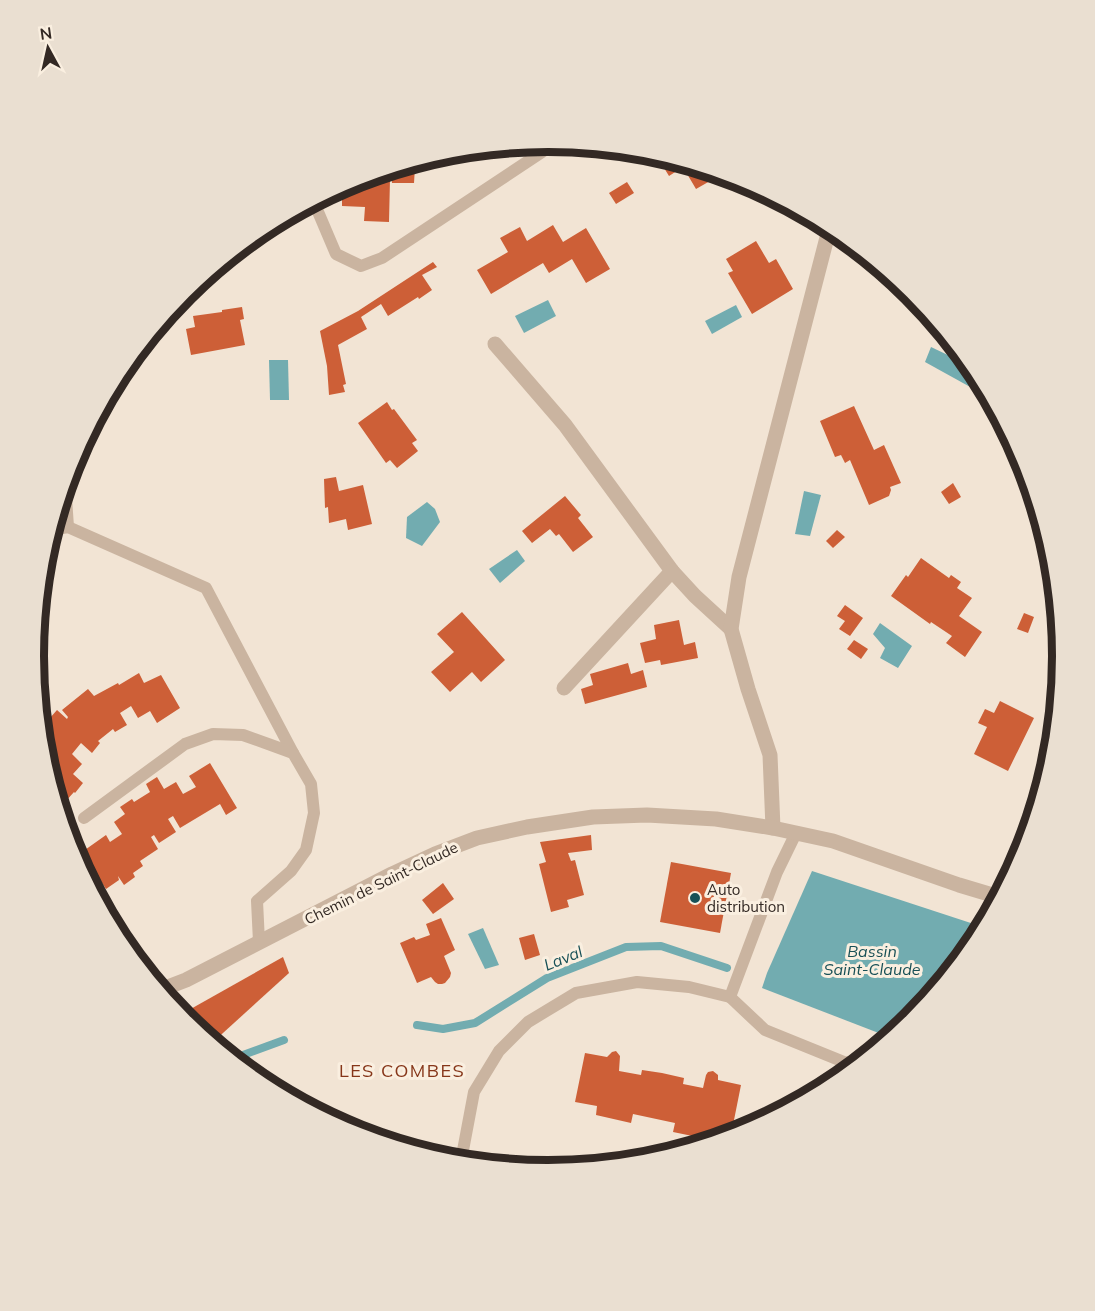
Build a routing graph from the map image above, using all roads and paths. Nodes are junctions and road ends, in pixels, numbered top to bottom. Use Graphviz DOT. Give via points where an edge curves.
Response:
graph roads {
  1 [pos="542,152"];
  2 [pos="316,208"];
  3 [pos="827,236"];
  4 [pos="495,344"];
  5 [pos="67,505"];
  6 [pos="68,527"];
  7 [pos="60,528"];
  8 [pos="672,571"];
  9 [pos="731,629"];
  10 [pos="564,688"];
  11 [pos="293,753"];
  12 [pos="84,818"];
  13 [pos="774,828"];
  14 [pos="796,833"];
  15 [pos="991,895"];
  16 [pos="259,942"];
  17 [pos="168,987"];
  18 [pos="730,998"];
  19 [pos="845,1062"];
  20 [pos="463,1152"];
  1 -- 2 [label="lane" via="382,258 361,266 336,254"];
  3 -- 9 [label="street" via="739,578"];
  4 -- 8 [label="street" via="565,425"];
  5 -- 6 [label="lane"];
  6 -- 7 [label="lane"];
  6 -- 11 [label="lane" via="206,588"];
  8 -- 9 [label="street"];
  8 -- 10 [label="street"];
  9 -- 13 [label="street" via="770,755"];
  11 -- 12 [label="lane" via="243,735 213,734 185,744"];
  11 -- 16 [label="lane" via="311,784 314,813 306,850 291,871 257,901"];
  13 -- 14 [label="street, Chemin de Saint-Claude"];
  13 -- 16 [label="street, Chemin de Saint-Claude" via="647,814 593,817 477,838 392,874"];
  14 -- 15 [label="street, Chemin de Saint-Claude" via="833,841"];
  14 -- 18 [label="lane" via="777,872"];
  16 -- 17 [label="street, Chemin de Saint-Claude"];
  18 -- 19 [label="lane" via="765,1030"];
  18 -- 20 [label="lane" via="689,987 637,982 576,993 528,1022 499,1051 474,1092"];
}
